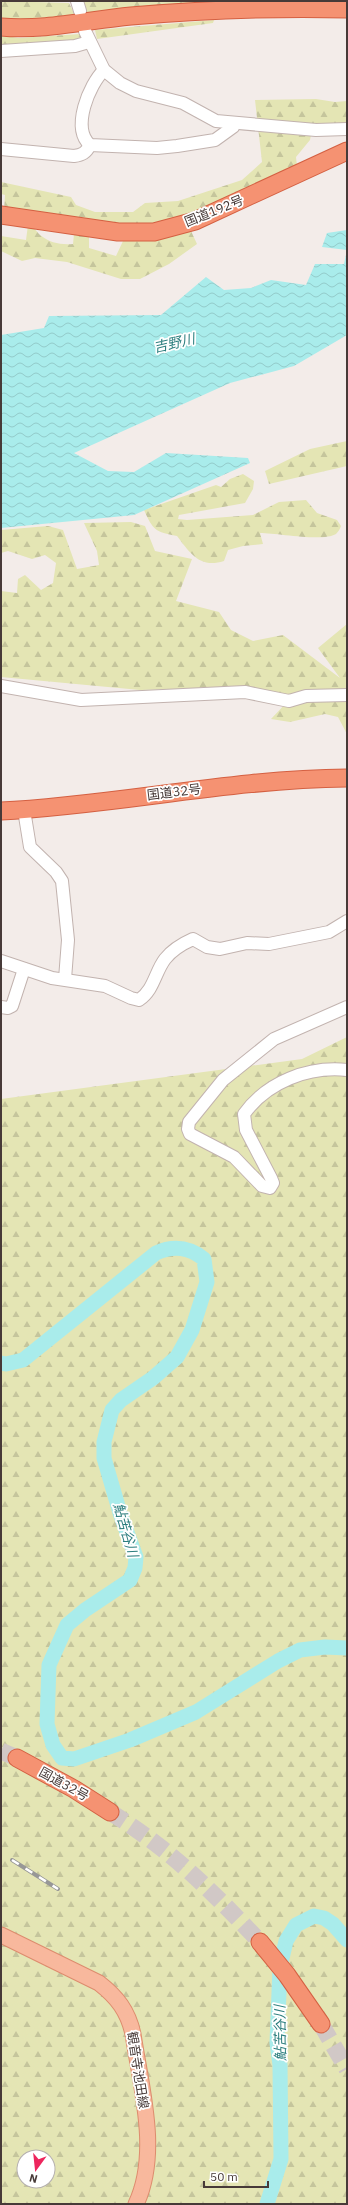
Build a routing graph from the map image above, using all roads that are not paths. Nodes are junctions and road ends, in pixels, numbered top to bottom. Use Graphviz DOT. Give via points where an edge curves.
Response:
graph roads {
  1 [pos="347,9"];
  2 [pos="1,27"];
  3 [pos="1,52"];
  4 [pos="104,70"];
  5 [pos="235,123"];
  6 [pos="347,129"];
  7 [pos="90,145"];
  8 [pos="1,149"];
  9 [pos="347,151"];
  10 [pos="1,215"];
  11 [pos="1,686"];
  12 [pos="347,696"];
  13 [pos="347,778"];
  14 [pos="24,810"];
  15 [pos="1,811"];
  16 [pos="347,921"];
  17 [pos="1,961"];
  18 [pos="24,968"];
  19 [pos="65,979"];
  20 [pos="1,1007"];
  21 [pos="347,1007"];
  22 [pos="347,1070"];
  23 [pos="21,1760"];
  24 [pos="103,1807"];
  25 [pos="1,1935"];
  26 [pos="263,1946"];
  27 [pos="321,2024"];
  28 [pos="136,2204"];
  1 -- 2 [label="highway" via="257,8 192,11 53,26"];
  3 -- 4 [label="street" via="75,46 87,37"];
  4 -- 5 [label="street" via="120,83 136,91 184,103 216,121"];
  4 -- 7 [label="street" via="92,84 83,113 82,128 85,140"];
  5 -- 6 [label="street" via="316,130"];
  5 -- 7 [label="street" via="215,140 177,146 157,148"];
  7 -- 8 [label="street" via="81,155 74,156"];
  9 -- 10 [label="highway, 国道192号" via="195,221 154,232 118,232"];
  11 -- 12 [label="street" via="80,700 246,692 288,701 306,696"];
  13 -- 14 [label="highway, 国道32号" via="256,782"];
  14 -- 15 [label="highway, 国道32号"];
  14 -- 19 [label="street" via="30,847 62,881 68,940"];
  16 -- 19 [label="street" via="329,932 270,944 247,943 220,949 206,947 193,939 165,959 146,994 139,1000 105,986"];
  17 -- 18 [label="street"];
  18 -- 19 [label="street" via="52,978"];
  18 -- 20 [label="street" via="12,1006"];
  21 -- 22 [label="street" via="269,1044 223,1080 189,1122 188,1129 190,1134 234,1157 262,1186 270,1188 273,1183 248,1134 244,1114 278,1084 298,1074 323,1069"];
  23 -- 24 [label="highway, 国道32号"];
  25 -- 28 [label="main road, 観音寺池田線" via="99,1983 111,1993 130,2019 148,2141 145,2176"];
  26 -- 27 [label="highway" via="298,1989"];
}
